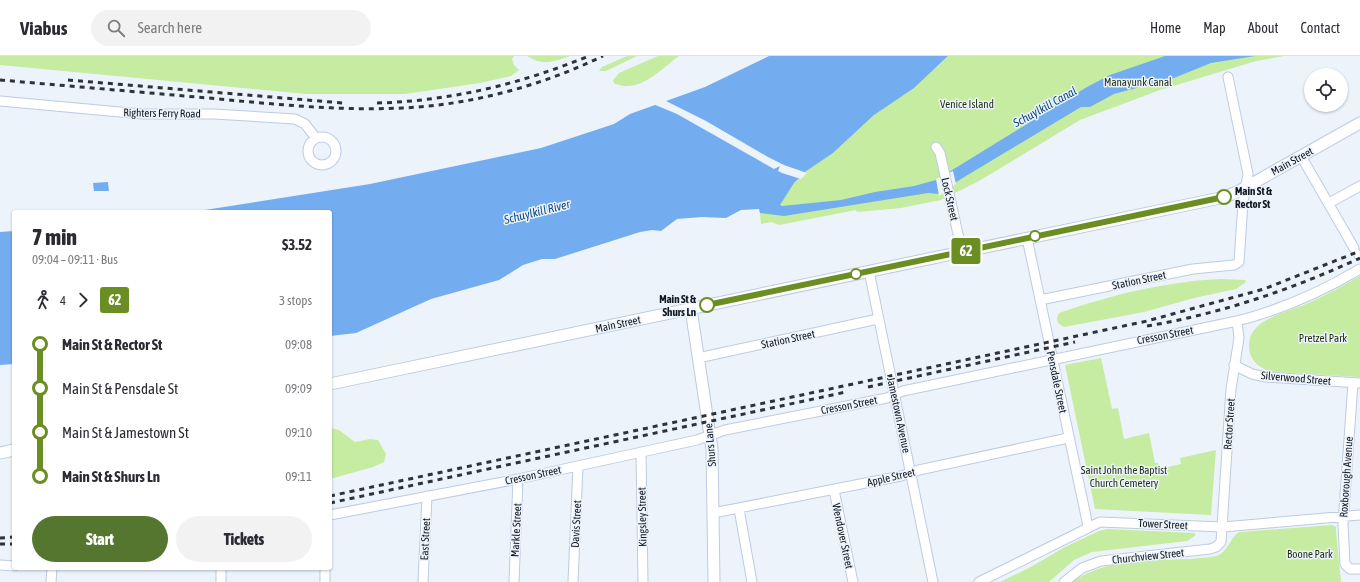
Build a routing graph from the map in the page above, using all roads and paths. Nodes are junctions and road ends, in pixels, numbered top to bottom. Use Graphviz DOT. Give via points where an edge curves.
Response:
graph roads {
  1 [pos="1228,77"];
  2 [pos="0,101"];
  3 [pos="1360,123"];
  4 [pos="316,138"];
  5 [pos="936,146"];
  6 [pos="1301,156"];
  7 [pos="1360,186"];
  8 [pos="1246,187"];
  9 [pos="1329,203"];
  10 [pos="1027,238"];
  11 [pos="962,252"];
  12 [pos="1358,252"];
  13 [pos="1360,269"];
  14 [pos="869,271"];
  15 [pos="1040,300"];
  16 [pos="691,309"];
  17 [pos="878,319"];
  18 [pos="1237,321"];
  19 [pos="698,358"];
  20 [pos="1052,359"];
  21 [pos="1234,365"];
  22 [pos="1356,383"];
  23 [pos="332,384"];
  24 [pos="894,395"];
  25 [pos="710,435"];
  26 [pos="1068,438"];
  27 [pos="12,450"];
  28 [pos="641,452"];
  29 [pos="0,453"];
  30 [pos="578,466"];
  31 [pos="911,473"];
  32 [pos="518,479"];
  33 [pos="834,490"];
  34 [pos="427,496"];
  35 [pos="739,509"];
  36 [pos="713,513"];
  37 [pos="332,515"];
  38 [pos="1360,515"];
  39 [pos="1344,517"];
  40 [pos="1088,526"];
  41 [pos="1223,527"];
  42 [pos="0,566"];
  43 [pos="12,566"];
  44 [pos="52,570"];
  45 [pos="221,570"];
  46 [pos="325,570"];
  47 [pos="1360,570"];
  48 [pos="51,582"];
  49 [pos="221,582"];
  50 [pos="325,582"];
  51 [pos="423,582"];
  52 [pos="514,582"];
  53 [pos="574,582"];
  54 [pos="643,582"];
  55 [pos="714,582"];
  56 [pos="752,582"];
  57 [pos="853,582"];
  58 [pos="933,582"];
  59 [pos="979,582"];
  60 [pos="1064,582"];
  1 -- 8 [label="street" via="1248,170"];
  2 -- 4 [label="street, Righters Ferry Road" via="135,113 295,119 305,124"];
  3 -- 6 [label="street, Main Street"];
  5 -- 11 [label="street, Lock Street" via="940,153"];
  6 -- 8 [label="street, Main Street"];
  6 -- 9 [label="street"];
  7 -- 9 [label="street"];
  8 -- 10 [label="street, Main Street" via="1221,198"];
  8 -- 15 [label="street, Station Street" via="1239,262 1234,265 1193,269"];
  9 -- 12 [label="street"];
  10 -- 11 [label="street, Main Street"];
  10 -- 15 [label="street, Pensdale Street"];
  11 -- 14 [label="street, Main Street"];
  13 -- 18 [label="street, Cresson Street" via="1299,301"];
  14 -- 16 [label="street, Main Street"];
  14 -- 17 [label="street, Jamestown Avenue"];
  15 -- 20 [label="street, Pensdale Street"];
  16 -- 19 [label="street, Shurs Lane"];
  16 -- 23 [label="street, Main Street"];
  17 -- 19 [label="street, Station Street"];
  17 -- 24 [label="street, Jamestown Avenue"];
  18 -- 20 [label="street, Cresson Street"];
  18 -- 21 [label="street, Rector Street" via="1239,338"];
  19 -- 25 [label="street, Shurs Lane"];
  20 -- 24 [label="street, Cresson Street"];
  20 -- 26 [label="street, Pensdale Street"];
  21 -- 22 [label="street, Silverwood Street" via="1252,374 1266,377"];
  21 -- 41 [label="street, Rector Street"];
  22 -- 39 [label="street, Roxborough Avenue"];
  24 -- 25 [label="street, Cresson Street"];
  24 -- 31 [label="street, Jamestown Avenue"];
  25 -- 28 [label="street, Cresson Street"];
  25 -- 36 [label="street, Shurs Lane"];
  26 -- 31 [label="street, Apple Street"];
  26 -- 40 [label="street, Pensdale Street"];
  27 -- 29 [label="street"];
  28 -- 30 [label="street, Cresson Street"];
  28 -- 54 [label="street, Kingsley Street"];
  30 -- 32 [label="street, Cresson Street"];
  30 -- 53 [label="street, Davis Street"];
  31 -- 33 [label="street, Apple Street"];
  31 -- 58 [label="street, Jamestown Avenue"];
  32 -- 34 [label="street, Cresson Street"];
  32 -- 52 [label="street, Markle Street"];
  33 -- 35 [label="street, Apple Street"];
  33 -- 57 [label="street, Wendover Street"];
  34 -- 37 [label="street, Cresson Street"];
  34 -- 51 [label="street, East Street"];
  35 -- 36 [label="street, Apple Street"];
  35 -- 56 [label="street"];
  36 -- 55 [label="street, Shurs Lane"];
  38 -- 39 [label="street, Tower Street"];
  39 -- 41 [label="street, Tower Street"];
  39 -- 47 [label="street, Roxborough Avenue" via="1345,564 1350,569"];
  40 -- 41 [label="street, Tower Street" via="1103,522"];
  40 -- 59 [label="street, Tower Street"];
  41 -- 60 [label="street, Churchview Street" via="1221,542 1216,547 1101,561 1082,568"];
  42 -- 43 [label="street"];
  44 -- 48 [label="street"];
  45 -- 49 [label="street"];
  46 -- 50 [label="street"];
}
